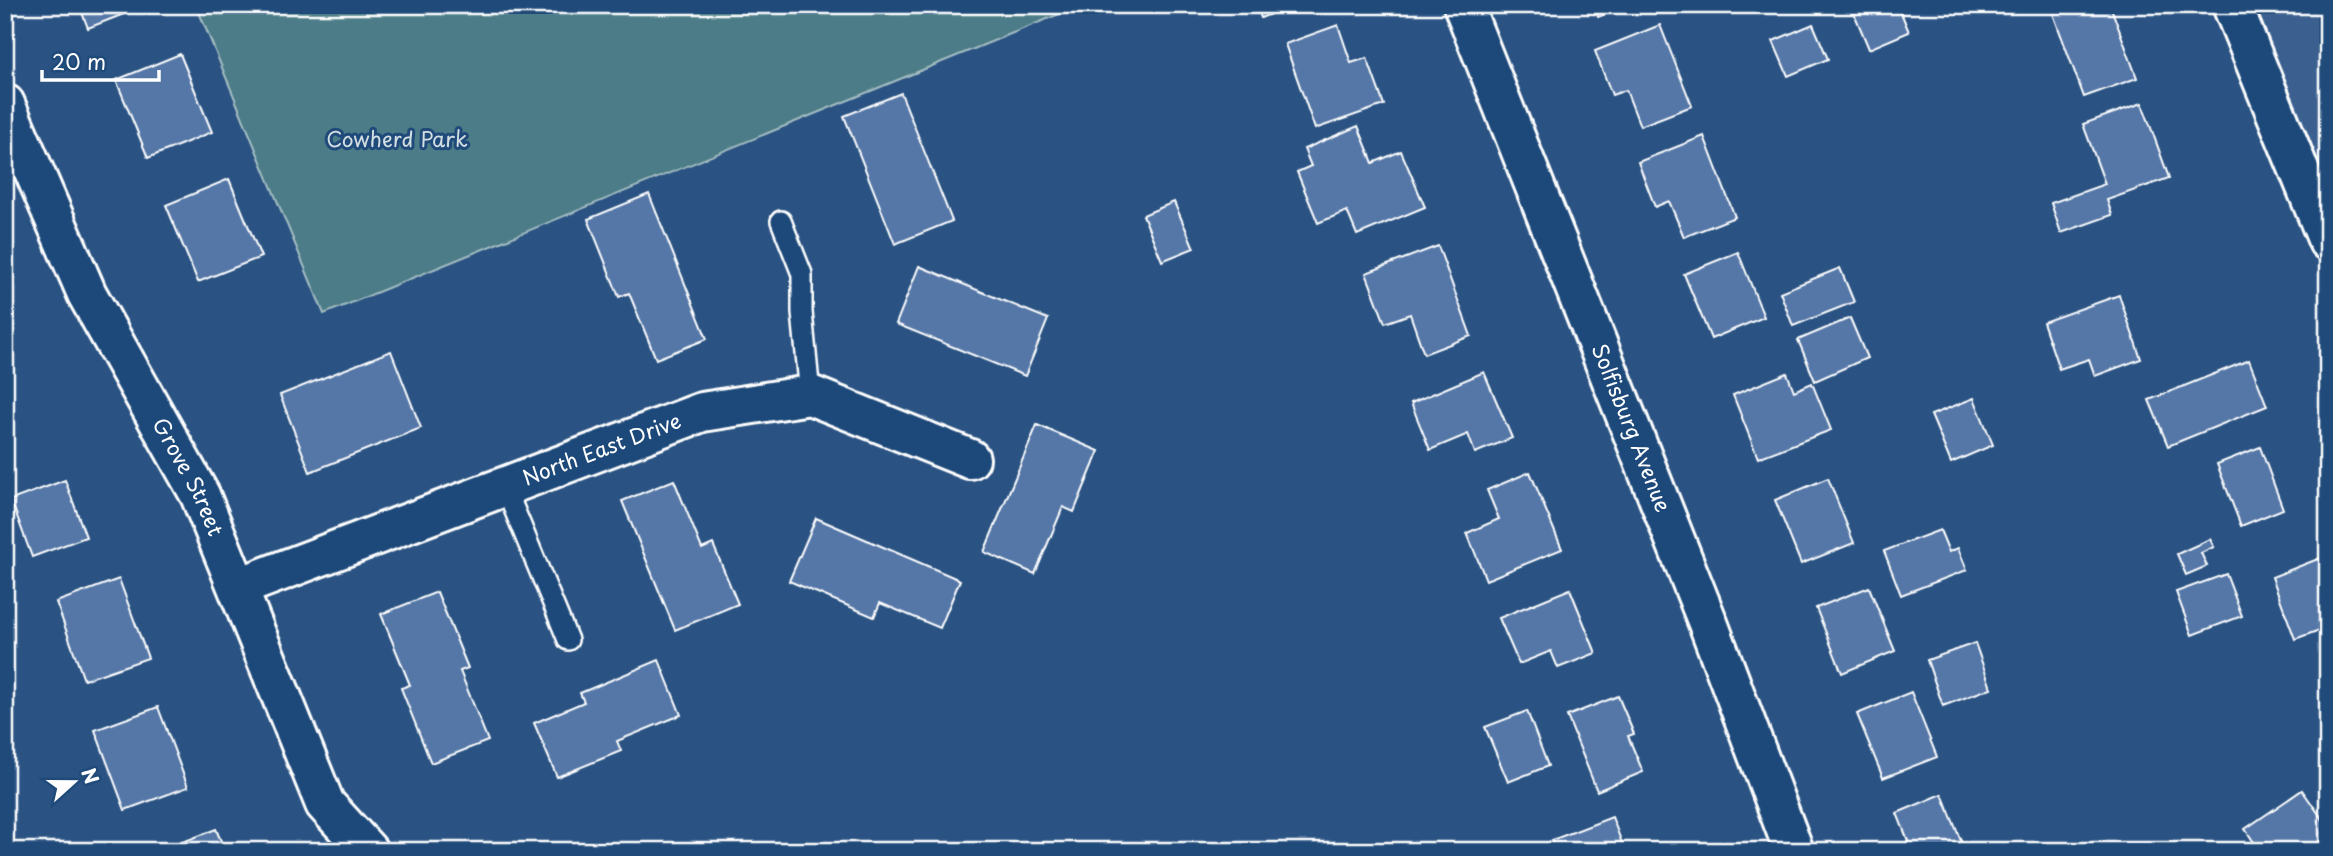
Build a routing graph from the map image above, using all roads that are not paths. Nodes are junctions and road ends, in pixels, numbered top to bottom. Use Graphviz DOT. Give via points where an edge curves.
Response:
graph roads {
  1 [pos="1463,5"];
  2 [pos="2232,5"];
  3 [pos="5,104"];
  4 [pos="781,221"];
  5 [pos="2328,241"];
  6 [pos="810,395"];
  7 [pos="970,458"];
  8 [pos="505,487"];
  9 [pos="239,587"];
  10 [pos="568,640"];
  11 [pos="368,851"];
  12 [pos="1794,851"];
  1 -- 12 [label="street, Solfisburg Avenue"];
  2 -- 5 [label="street"];
  3 -- 9 [label="street, Grove Street" via="87,294 200,495"];
  4 -- 6 [label="lane" via="802,274"];
  6 -- 7 [label="street"];
  6 -- 8 [label="street, North East Drive" via="702,412"];
  8 -- 9 [label="street, North East Drive"];
  8 -- 10 [label="lane"];
  9 -- 11 [label="street, Grove Street" via="325,804"];
}
